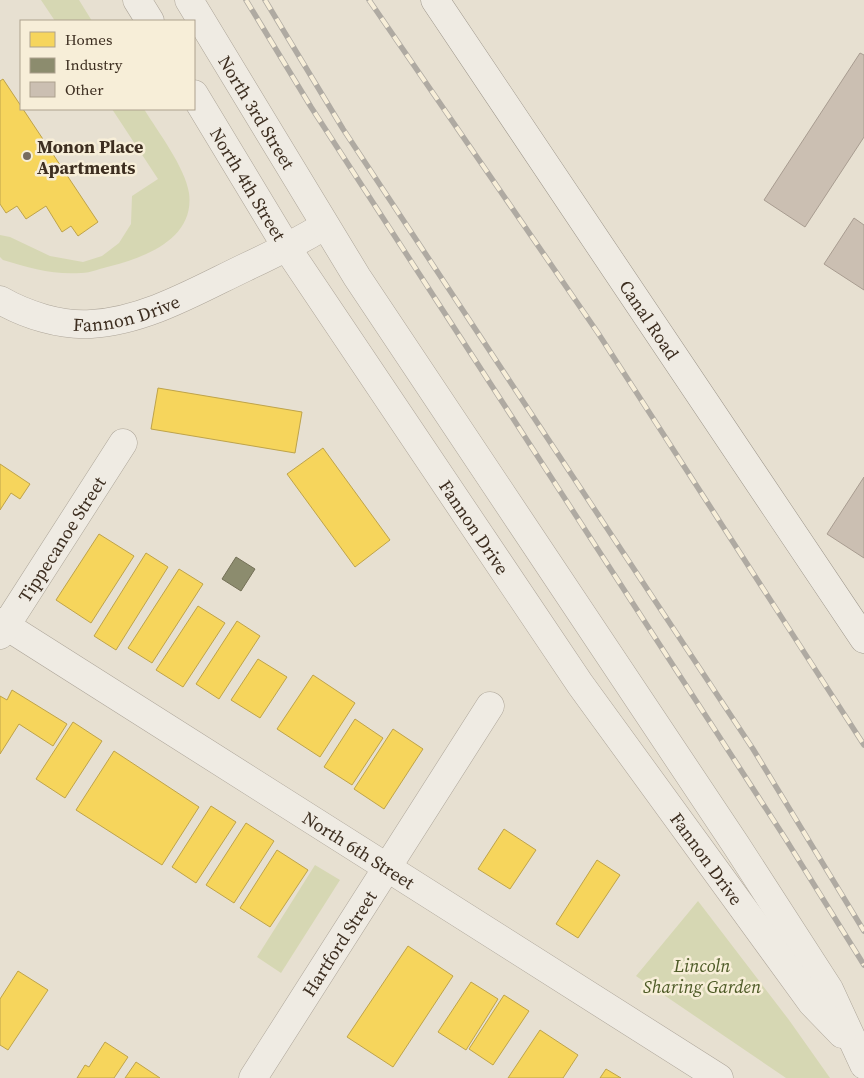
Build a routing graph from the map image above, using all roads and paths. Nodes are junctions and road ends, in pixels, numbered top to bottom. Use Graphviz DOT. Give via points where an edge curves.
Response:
graph roads {
  1 [pos="137,0"];
  2 [pos="189,0"];
  3 [pos="435,0"];
  4 [pos="149,20"];
  5 [pos="195,96"];
  6 [pos="324,226"];
  7 [pos="287,248"];
  8 [pos="0,300"];
  9 [pos="123,444"];
  10 [pos="2,627"];
  11 [pos="864,639"];
  12 [pos="490,706"];
  13 [pos="387,868"];
  14 [pos="858,1055"];
  15 [pos="253,1078"];
  16 [pos="719,1078"];
  1 -- 4 [label="street"];
  2 -- 6 [label="street, North 3rd Street"];
  3 -- 11 [label="street, Canal Road"];
  5 -- 7 [label="street, North 4th Street"];
  6 -- 7 [label="street"];
  6 -- 14 [label="street, Fannon Drive" via="742,853 829,989"];
  7 -- 8 [label="street, Fannon Drive" via="220,282 136,316 91,324 54,321"];
  7 -- 14 [label="street, Fannon Drive" via="580,684 812,1003"];
  9 -- 10 [label="street, Tippecanoe Street"];
  10 -- 13 [label="street, North 6th Street"];
  12 -- 13 [label="street, Hartford Street"];
  13 -- 15 [label="street, Hartford Street"];
  13 -- 16 [label="street, North 6th Street"];
}
